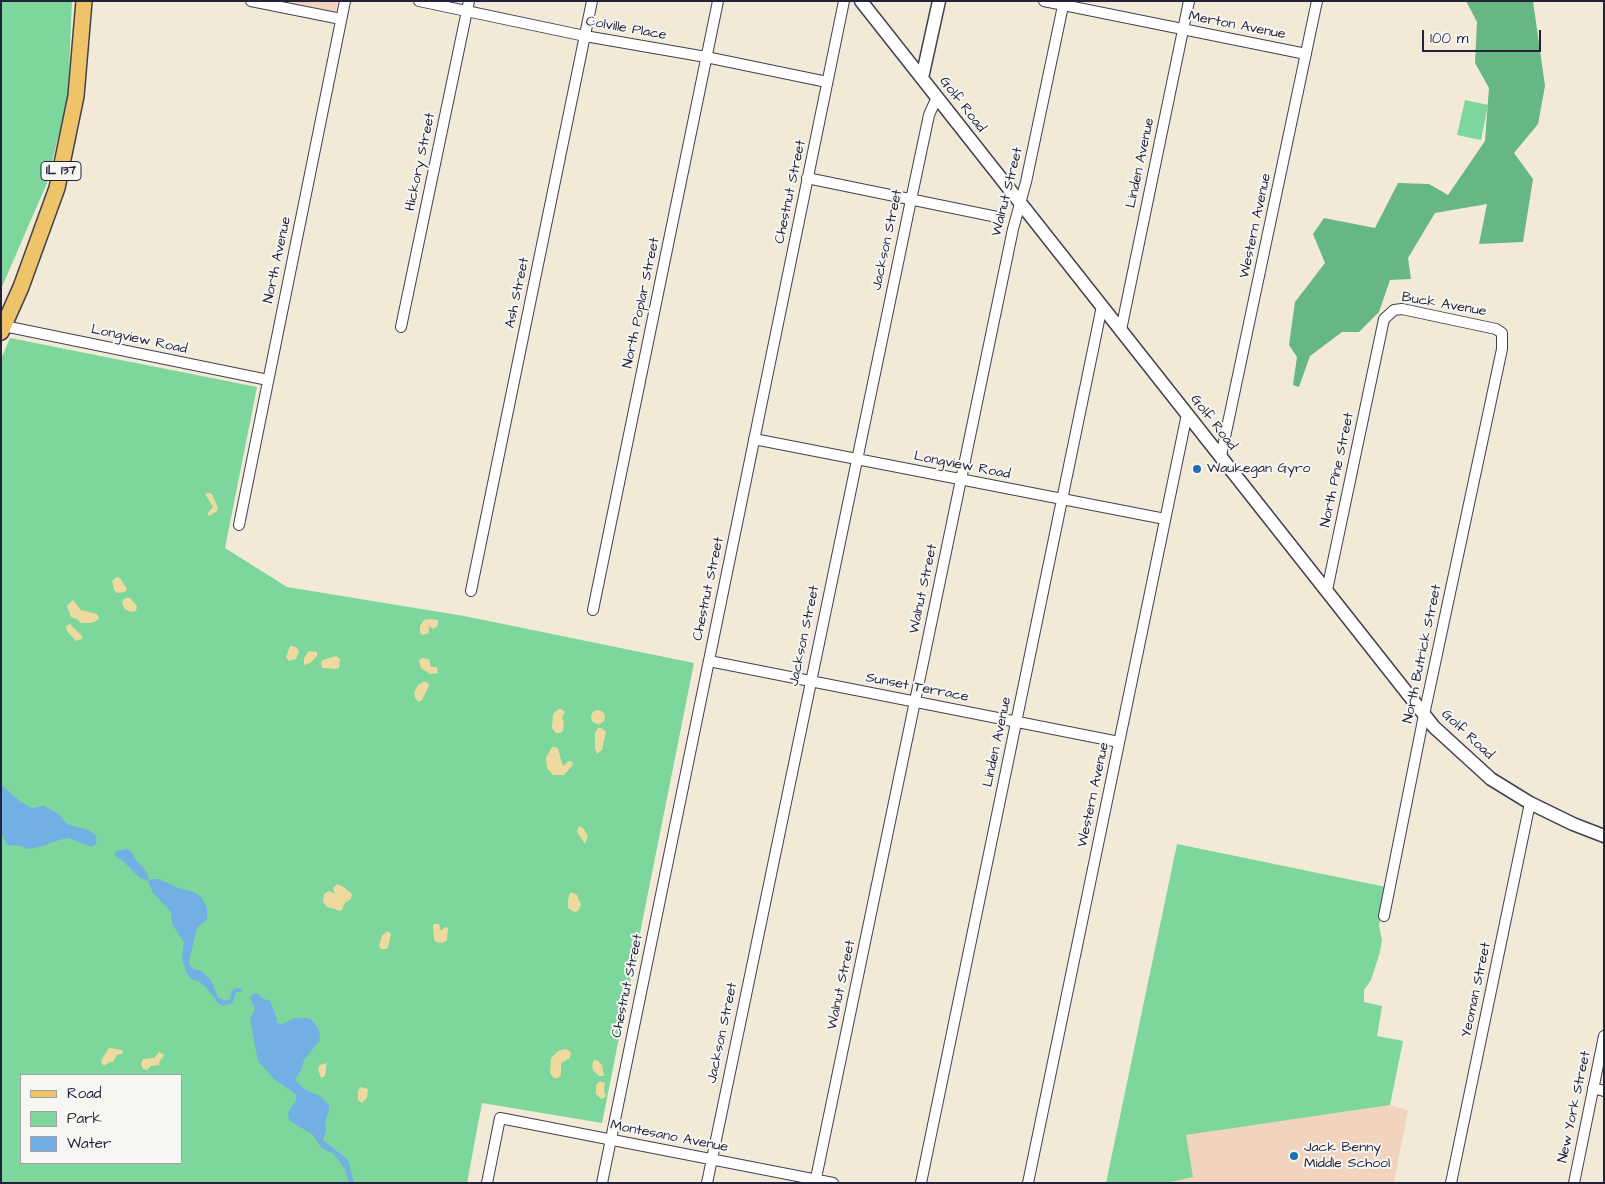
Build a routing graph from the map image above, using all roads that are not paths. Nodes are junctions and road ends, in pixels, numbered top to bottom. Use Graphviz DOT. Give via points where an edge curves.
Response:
graph roads {
  1 [pos="84,1"];
  2 [pos="252,1"];
  3 [pos="346,1"];
  4 [pos="419,1"];
  5 [pos="592,1"];
  6 [pos="718,1"];
  7 [pos="844,1"];
  8 [pos="861,1"];
  9 [pos="939,1"];
  10 [pos="1044,1"];
  11 [pos="1189,1"];
  12 [pos="1317,1"];
  13 [pos="1063,3"];
  14 [pos="468,6"];
  15 [pos="342,19"];
  16 [pos="1183,29"];
  17 [pos="585,36"];
  18 [pos="1306,54"];
  19 [pos="706,57"];
  20 [pos="922,78"];
  21 [pos="827,82"];
  22 [pos="938,97"];
  23 [pos="807,178"];
  24 [pos="911,200"];
  25 [pos="1020,203"];
  26 [pos="997,217"];
  27 [pos="1102,306"];
  28 [pos="401,328"];
  29 [pos="3,329"];
  30 [pos="1121,330"];
  31 [pos="1376,354"];
  32 [pos="268,380"];
  33 [pos="1492,399"];
  34 [pos="1187,414"];
  35 [pos="754,439"];
  36 [pos="1221,456"];
  37 [pos="858,459"];
  38 [pos="961,480"];
  39 [pos="1062,499"];
  40 [pos="1165,519"];
  41 [pos="239,525"];
  42 [pos="1327,590"];
  43 [pos="471,591"];
  44 [pos="593,610"];
  45 [pos="709,661"];
  46 [pos="811,682"];
  47 [pos="915,702"];
  48 [pos="1424,715"];
  49 [pos="1016,722"];
  50 [pos="1119,742"];
  51 [pos="1530,803"];
  52 [pos="1604,836"];
  53 [pos="1384,916"];
  54 [pos="1604,1036"];
  55 [pos="1593,1088"];
  56 [pos="1604,1090"];
  57 [pos="611,1139"];
  58 [pos="712,1159"];
  59 [pos="815,1181"];
  60 [pos="486,1183"];
  61 [pos="602,1183"];
  62 [pos="707,1183"];
  63 [pos="833,1183"];
  64 [pos="922,1183"];
  65 [pos="1028,1183"];
  66 [pos="1451,1183"];
  67 [pos="1574,1183"];
  1 -- 29 [label="main road, IL 137" via="76,96 57,188"];
  2 -- 15 [label="street"];
  3 -- 15 [label="street, North Avenue"];
  4 -- 14 [label="street, Colville Place"];
  5 -- 17 [label="street, Ash Street"];
  6 -- 19 [label="street, North Poplar Street"];
  7 -- 21 [label="street, Chestnut Street"];
  8 -- 20 [label="street, Golf Road"];
  9 -- 20 [label="street"];
  10 -- 13 [label="street, Merton Avenue"];
  11 -- 16 [label="street, Linden Avenue"];
  12 -- 18 [label="street, Western Avenue"];
  13 -- 16 [label="street, Merton Avenue"];
  13 -- 25 [label="street, Walnut Street"];
  14 -- 17 [label="street, Colville Place"];
  14 -- 28 [label="street, Hickory Street"];
  15 -- 32 [label="street, North Avenue"];
  16 -- 18 [label="street, Merton Avenue"];
  16 -- 30 [label="street, Linden Avenue"];
  17 -- 19 [label="street, Colville Place"];
  17 -- 43 [label="street, Ash Street"];
  18 -- 36 [label="street, Western Avenue"];
  19 -- 21 [label="street, Colville Place"];
  19 -- 44 [label="street, North Poplar Street"];
  20 -- 22 [label="street, Golf Road"];
  21 -- 23 [label="street, Chestnut Street"];
  22 -- 24 [label="street, Jackson Street" via="930,115"];
  22 -- 25 [label="street, Golf Road"];
  23 -- 24 [label="street"];
  23 -- 35 [label="street, Chestnut Street"];
  24 -- 26 [label="street"];
  24 -- 37 [label="street, Jackson Street"];
  25 -- 27 [label="street, Golf Road"];
  25 -- 38 [label="street, Walnut Street"];
  27 -- 30 [label="street, Golf Road"];
  27 -- 39 [label="street, Linden Avenue"];
  29 -- 32 [label="street, Longview Road"];
  30 -- 34 [label="street, Golf Road"];
  31 -- 33 [label="street, Buck Avenue" via="1384,319 1394,310 1496,329 1503,338"];
  31 -- 42 [label="street, North Pine Street"];
  32 -- 41 [label="street, North Avenue"];
  33 -- 48 [label="street, North Butrick Street"];
  34 -- 36 [label="street, Golf Road"];
  34 -- 40 [label="street, Western Avenue"];
  35 -- 37 [label="street, Longview Road"];
  35 -- 45 [label="street, Chestnut Street"];
  36 -- 42 [label="street, Golf Road"];
  37 -- 38 [label="street, Longview Road"];
  37 -- 46 [label="street, Jackson Street"];
  38 -- 39 [label="street, Longview Road"];
  38 -- 47 [label="street, Walnut Street"];
  39 -- 40 [label="street, Longview Road"];
  39 -- 49 [label="street, Linden Avenue"];
  40 -- 50 [label="street, Western Avenue"];
  42 -- 48 [label="street, Golf Road"];
  45 -- 46 [label="street, Sunset Terrace"];
  45 -- 57 [label="street, Chestnut Street"];
  46 -- 47 [label="street, Sunset Terrace"];
  46 -- 58 [label="street, Jackson Street"];
  47 -- 49 [label="street, Sunset Terrace"];
  47 -- 59 [label="street, Walnut Street"];
  48 -- 51 [label="street, Golf Road" via="1491,778"];
  48 -- 53 [label="street, North Butrick Street"];
  49 -- 50 [label="street, Sunset Terrace"];
  49 -- 64 [label="street, Linden Avenue"];
  50 -- 65 [label="street, Western Avenue"];
  51 -- 52 [label="street, Golf Road"];
  51 -- 66 [label="street, Yeoman Street"];
  54 -- 55 [label="street, New York Street"];
  55 -- 56 [label="street"];
  55 -- 67 [label="street, New York Street"];
  57 -- 58 [label="street, Montesano Avenue"];
  57 -- 60 [label="street, Montesano Avenue" via="500,1118"];
  57 -- 61 [label="street, Chestnut Street"];
  58 -- 59 [label="street, Montesano Avenue"];
  58 -- 62 [label="street, Jackson Street"];
  59 -- 63 [label="street, Montesano Avenue"];
}
